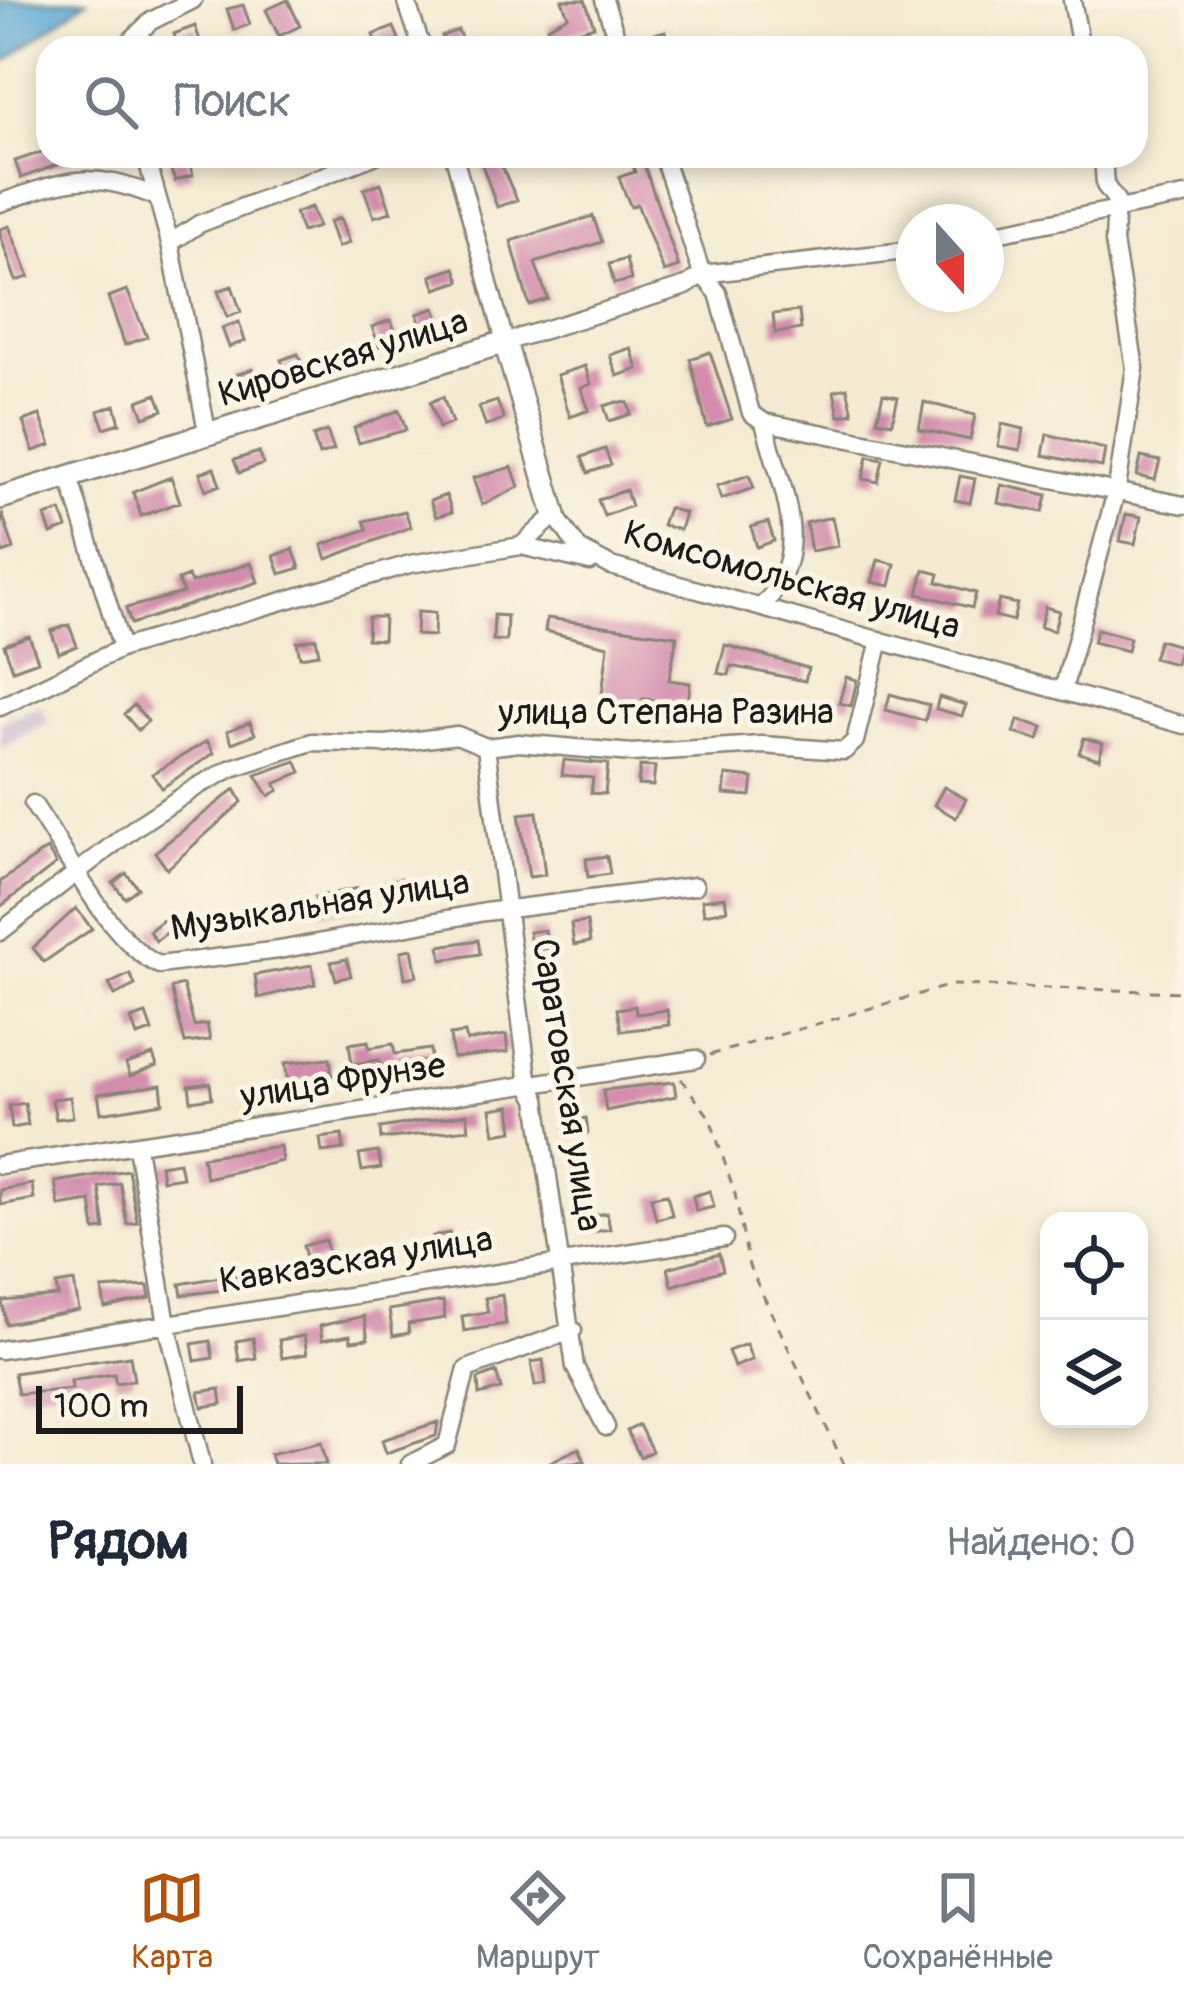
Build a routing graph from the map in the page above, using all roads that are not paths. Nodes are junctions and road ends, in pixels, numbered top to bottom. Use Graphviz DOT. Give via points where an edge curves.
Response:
graph roads {
  1 [pos="193,0"];
  2 [pos="406,0"];
  3 [pos="604,0"];
  4 [pos="1072,0"];
  5 [pos="135,36"];
  6 [pos="418,36"];
  7 [pos="616,36"];
  8 [pos="1080,36"];
  9 [pos="149,168"];
  10 [pos="343,168"];
  11 [pos="457,168"];
  12 [pos="667,168"];
  13 [pos="1105,168"];
  14 [pos="1184,196"];
  15 [pos="157,197"];
  16 [pos="0,203"];
  17 [pos="1115,210"];
  18 [pos="1004,232"];
  19 [pos="170,243"];
  20 [pos="896,252"];
  21 [pos="702,274"];
  22 [pos="505,342"];
  23 [pos="764,422"];
  24 [pos="208,436"];
  25 [pos="69,478"];
  26 [pos="1117,488"];
  27 [pos="0,498"];
  28 [pos="1184,505"];
  29 [pos="555,515"];
  30 [pos="521,546"];
  31 [pos="610,566"];
  32 [pos="761,608"];
  33 [pos="880,640"];
  34 [pos="122,648"];
  35 [pos="1063,690"];
  36 [pos="0,707"];
  37 [pos="1184,725"];
  38 [pos="486,747"];
  39 [pos="34,804"];
  40 [pos="80,871"];
  41 [pos="695,886"];
  42 [pos="505,910"];
  43 [pos="0,932"];
  44 [pos="696,1059"];
  45 [pos="529,1085"];
  46 [pos="137,1147"];
  47 [pos="0,1165"];
  48 [pos="724,1238"];
  49 [pos="563,1261"];
  50 [pos="167,1324"];
  51 [pos="573,1330"];
  52 [pos="0,1350"];
  53 [pos="606,1427"];
  54 [pos="202,1464"];
  55 [pos="410,1464"];
  1 -- 5 [label="street"];
  2 -- 6 [label="street"];
  3 -- 7 [label="street"];
  4 -- 8 [label="street"];
  9 -- 15 [label="street"];
  10 -- 19 [label="street"];
  11 -- 22 [label="street"];
  12 -- 21 [label="street"];
  13 -- 17 [label="street"];
  14 -- 17 [label="street"];
  15 -- 16 [label="street" via="107,179 72,177"];
  15 -- 19 [label="street"];
  17 -- 18 [label="street"];
  17 -- 26 [label="street" via="1135,368"];
  19 -- 24 [label="street"];
  20 -- 21 [label="street, Кировская улица"];
  21 -- 22 [label="street, Кировская улица" via="686,286"];
  21 -- 23 [label="street" via="718,292 752,413"];
  22 -- 24 [label="main road, Кировская улица"];
  22 -- 29 [label="main road"];
  23 -- 26 [label="street"];
  23 -- 32 [label="street" via="793,542 783,585"];
  24 -- 25 [label="main road, Кировская улица"];
  25 -- 27 [label="main road, Кировская улица"];
  25 -- 34 [label="street"];
  26 -- 28 [label="street"];
  26 -- 35 [label="street"];
  29 -- 30 [label="street"];
  29 -- 31 [label="street, Комсомольская улица" via="579,549"];
  30 -- 31 [label="street"];
  30 -- 34 [label="street" via="410,564"];
  31 -- 32 [label="street, Комсомольская улица"];
  32 -- 33 [label="street, Комсомольская улица"];
  33 -- 35 [label="street, Комсомольская улица"];
  33 -- 38 [label="street, улица Степана Разина" via="855,741 844,751"];
  34 -- 36 [label="street"];
  35 -- 37 [label="street, Комсомольская улица"];
  38 -- 40 [label="street, улица Степана Разина" via="430,735 280,751 198,786"];
  38 -- 42 [label="street, Саратовская улица"];
  39 -- 40 [label="street, Музыкальная улица"];
  40 -- 42 [label="street, Музыкальная улица" via="141,957 159,964"];
  40 -- 43 [label="street, улица Степана Разина"];
  41 -- 42 [label="street, Музыкальная улица"];
  42 -- 45 [label="street, Саратовская улица"];
  44 -- 45 [label="street, улица Фрунзе"];
  45 -- 46 [label="street, улица Фрунзе"];
  45 -- 49 [label="street, Саратовская улица"];
  46 -- 47 [label="street, улица Фрунзе"];
  46 -- 50 [label="street"];
  48 -- 49 [label="street, Кавказская улица"];
  49 -- 50 [label="street, Кавказская улица"];
  49 -- 51 [label="street, Саратовская улица"];
  50 -- 52 [label="street, Кавказская улица"];
  50 -- 54 [label="street"];
  51 -- 53 [label="street, Саратовская улица" via="575,1367"];
  51 -- 55 [label="street" via="467,1369 447,1445"];
}
